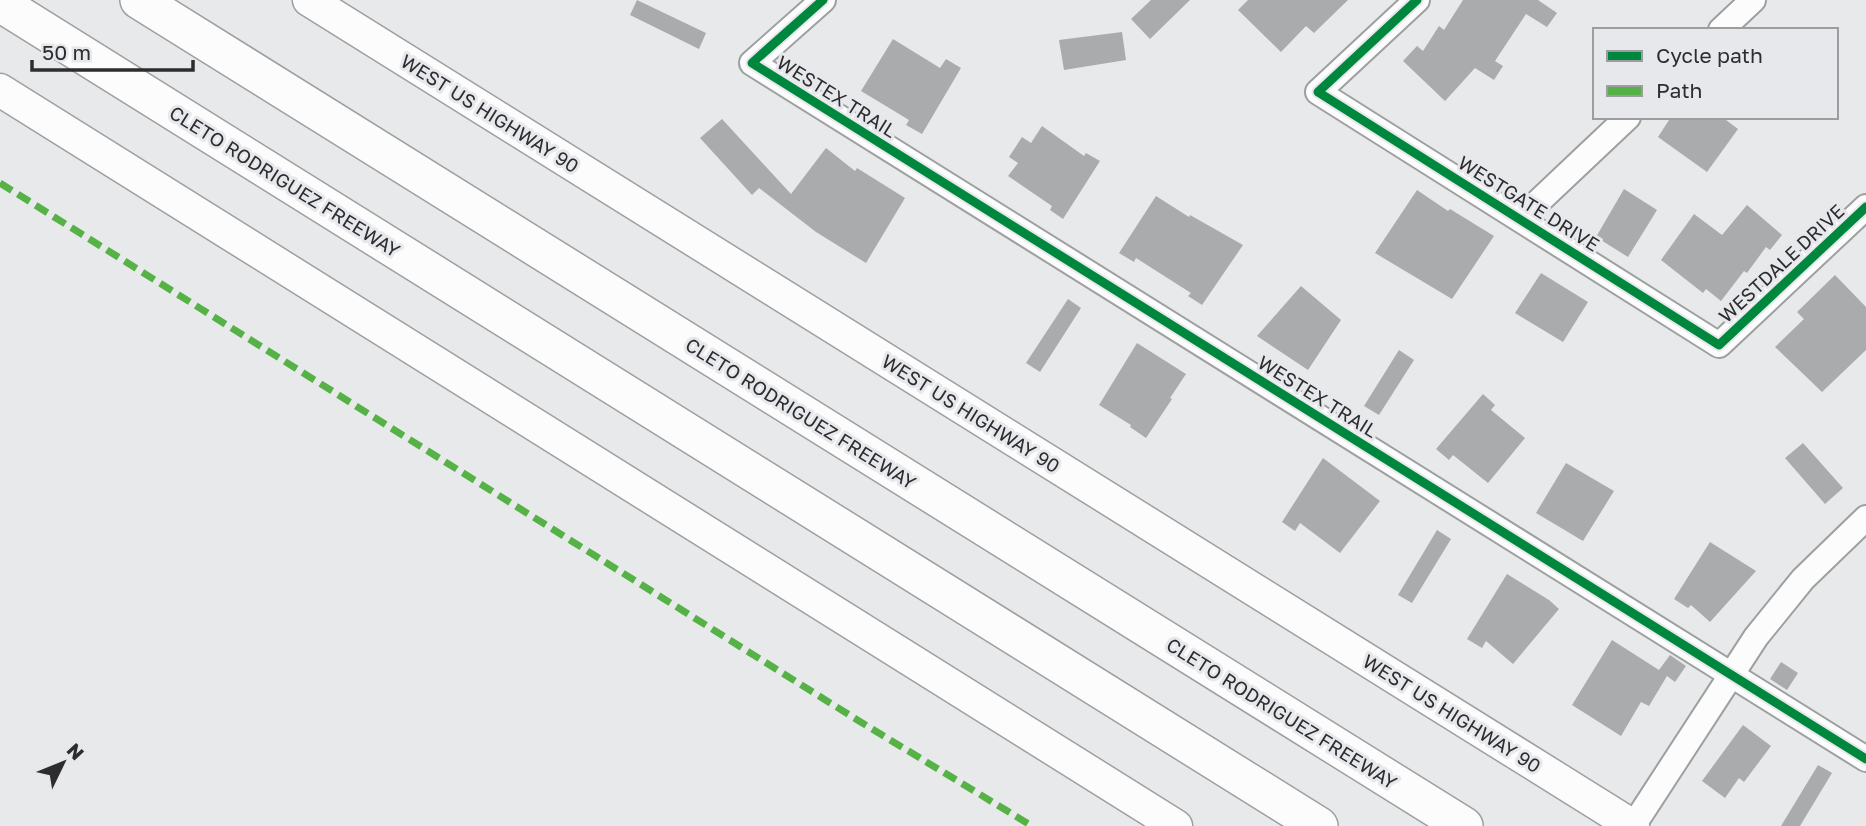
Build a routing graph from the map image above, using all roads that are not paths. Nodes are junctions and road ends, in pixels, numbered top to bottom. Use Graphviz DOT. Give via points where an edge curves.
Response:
graph roads {
  1 [pos="139,0"];
  2 [pos="309,0"];
  3 [pos="823,0"];
  4 [pos="1417,0"];
  5 [pos="1753,0"];
  6 [pos="0,3"];
  7 [pos="1723,28"];
  8 [pos="0,90"];
  9 [pos="1626,119"];
  10 [pos="1866,207"];
  11 [pos="1521,218"];
  12 [pos="1719,345"];
  13 [pos="1866,519"];
  14 [pos="1732,675"];
  15 [pos="1866,759"];
  16 [pos="1176,826"];
  17 [pos="1319,826"];
  18 [pos="1464,826"];
  19 [pos="1633,826"];
  1 -- 18 [label="highway, CLETO RODRIGUEZ FREEWAY"];
  2 -- 19 [label="main road, WEST US HIGHWAY 90"];
  3 -- 14 [label="street, WESTEX TRAIL" via="752,63"];
  4 -- 11 [label="street, WESTGATE DRIVE" via="1318,92"];
  5 -- 7 [label="street"];
  6 -- 17 [label="highway, CLETO RODRIGUEZ FREEWAY"];
  8 -- 16 [label="main road"];
  9 -- 11 [label="street"];
  10 -- 12 [label="street, WESTDALE DRIVE"];
  11 -- 12 [label="street, WESTGATE DRIVE"];
  13 -- 14 [label="street" via="1787,597"];
  14 -- 15 [label="street, WESTEX TRAIL"];
  14 -- 19 [label="street"];
}
